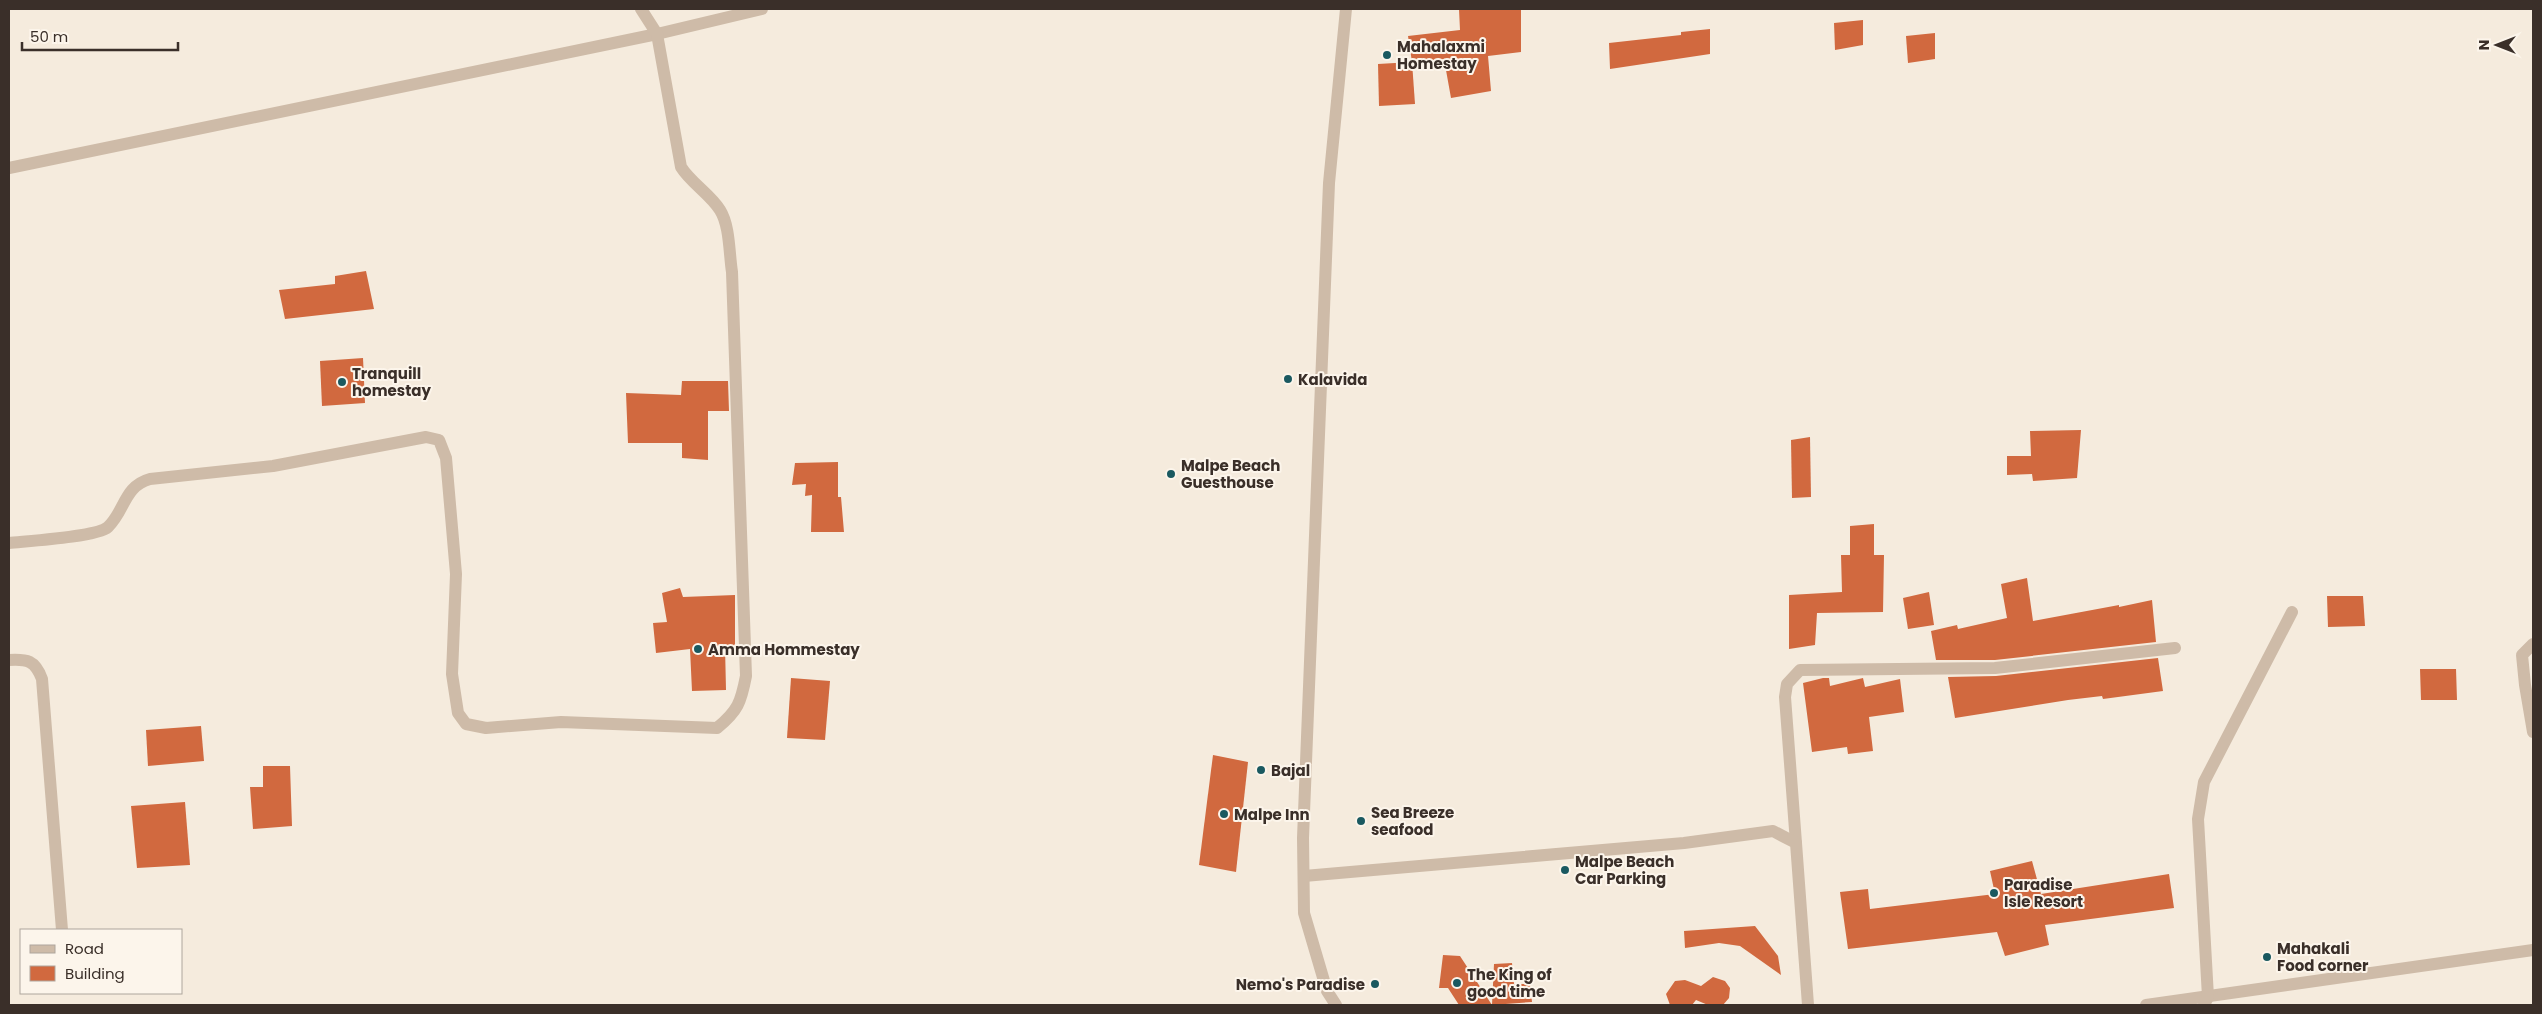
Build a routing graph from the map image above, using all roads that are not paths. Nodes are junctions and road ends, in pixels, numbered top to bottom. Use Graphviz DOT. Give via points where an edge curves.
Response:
graph roads {
  1 [pos="642,9"];
  2 [pos="762,9"];
  3 [pos="1346,9"];
  4 [pos="657,34"];
  5 [pos="9,168"];
  6 [pos="9,543"];
  7 [pos="2292,612"];
  8 [pos="2533,644"];
  9 [pos="2176,648"];
  10 [pos="9,660"];
  11 [pos="2533,732"];
  12 [pos="1796,843"];
  13 [pos="1304,876"];
  14 [pos="62,929"];
  15 [pos="2533,950"];
  16 [pos="2206,1001"];
  17 [pos="1336,1005"];
  18 [pos="1808,1005"];
  19 [pos="2146,1005"];
  1 -- 4 [label="street"];
  2 -- 4 [label="street"];
  3 -- 13 [label="street" via="1329,183"];
  4 -- 5 [label="street"];
  4 -- 6 [label="street" via="681,166 688,178 720,209 725,220 732,272 746,676 741,703 717,728 561,722 486,728 466,724 458,713 452,674 456,574 446,458 439,440 426,437 273,466 150,479 136,484 112,522 100,532"];
  7 -- 16 [label="street" via="2204,782 2198,819"];
  8 -- 11 [label="street" via="2522,654"];
  9 -- 12 [label="street" via="1995,668 1800,670 1787,684 1785,696"];
  10 -- 14 [label="street" via="26,659 36,664 42,679"];
  12 -- 13 [label="street" via="1773,831 1684,843"];
  12 -- 18 [label="street"];
  13 -- 17 [label="street" via="1304,913 1327,990"];
  15 -- 16 [label="street"];
  16 -- 19 [label="street"];
}
